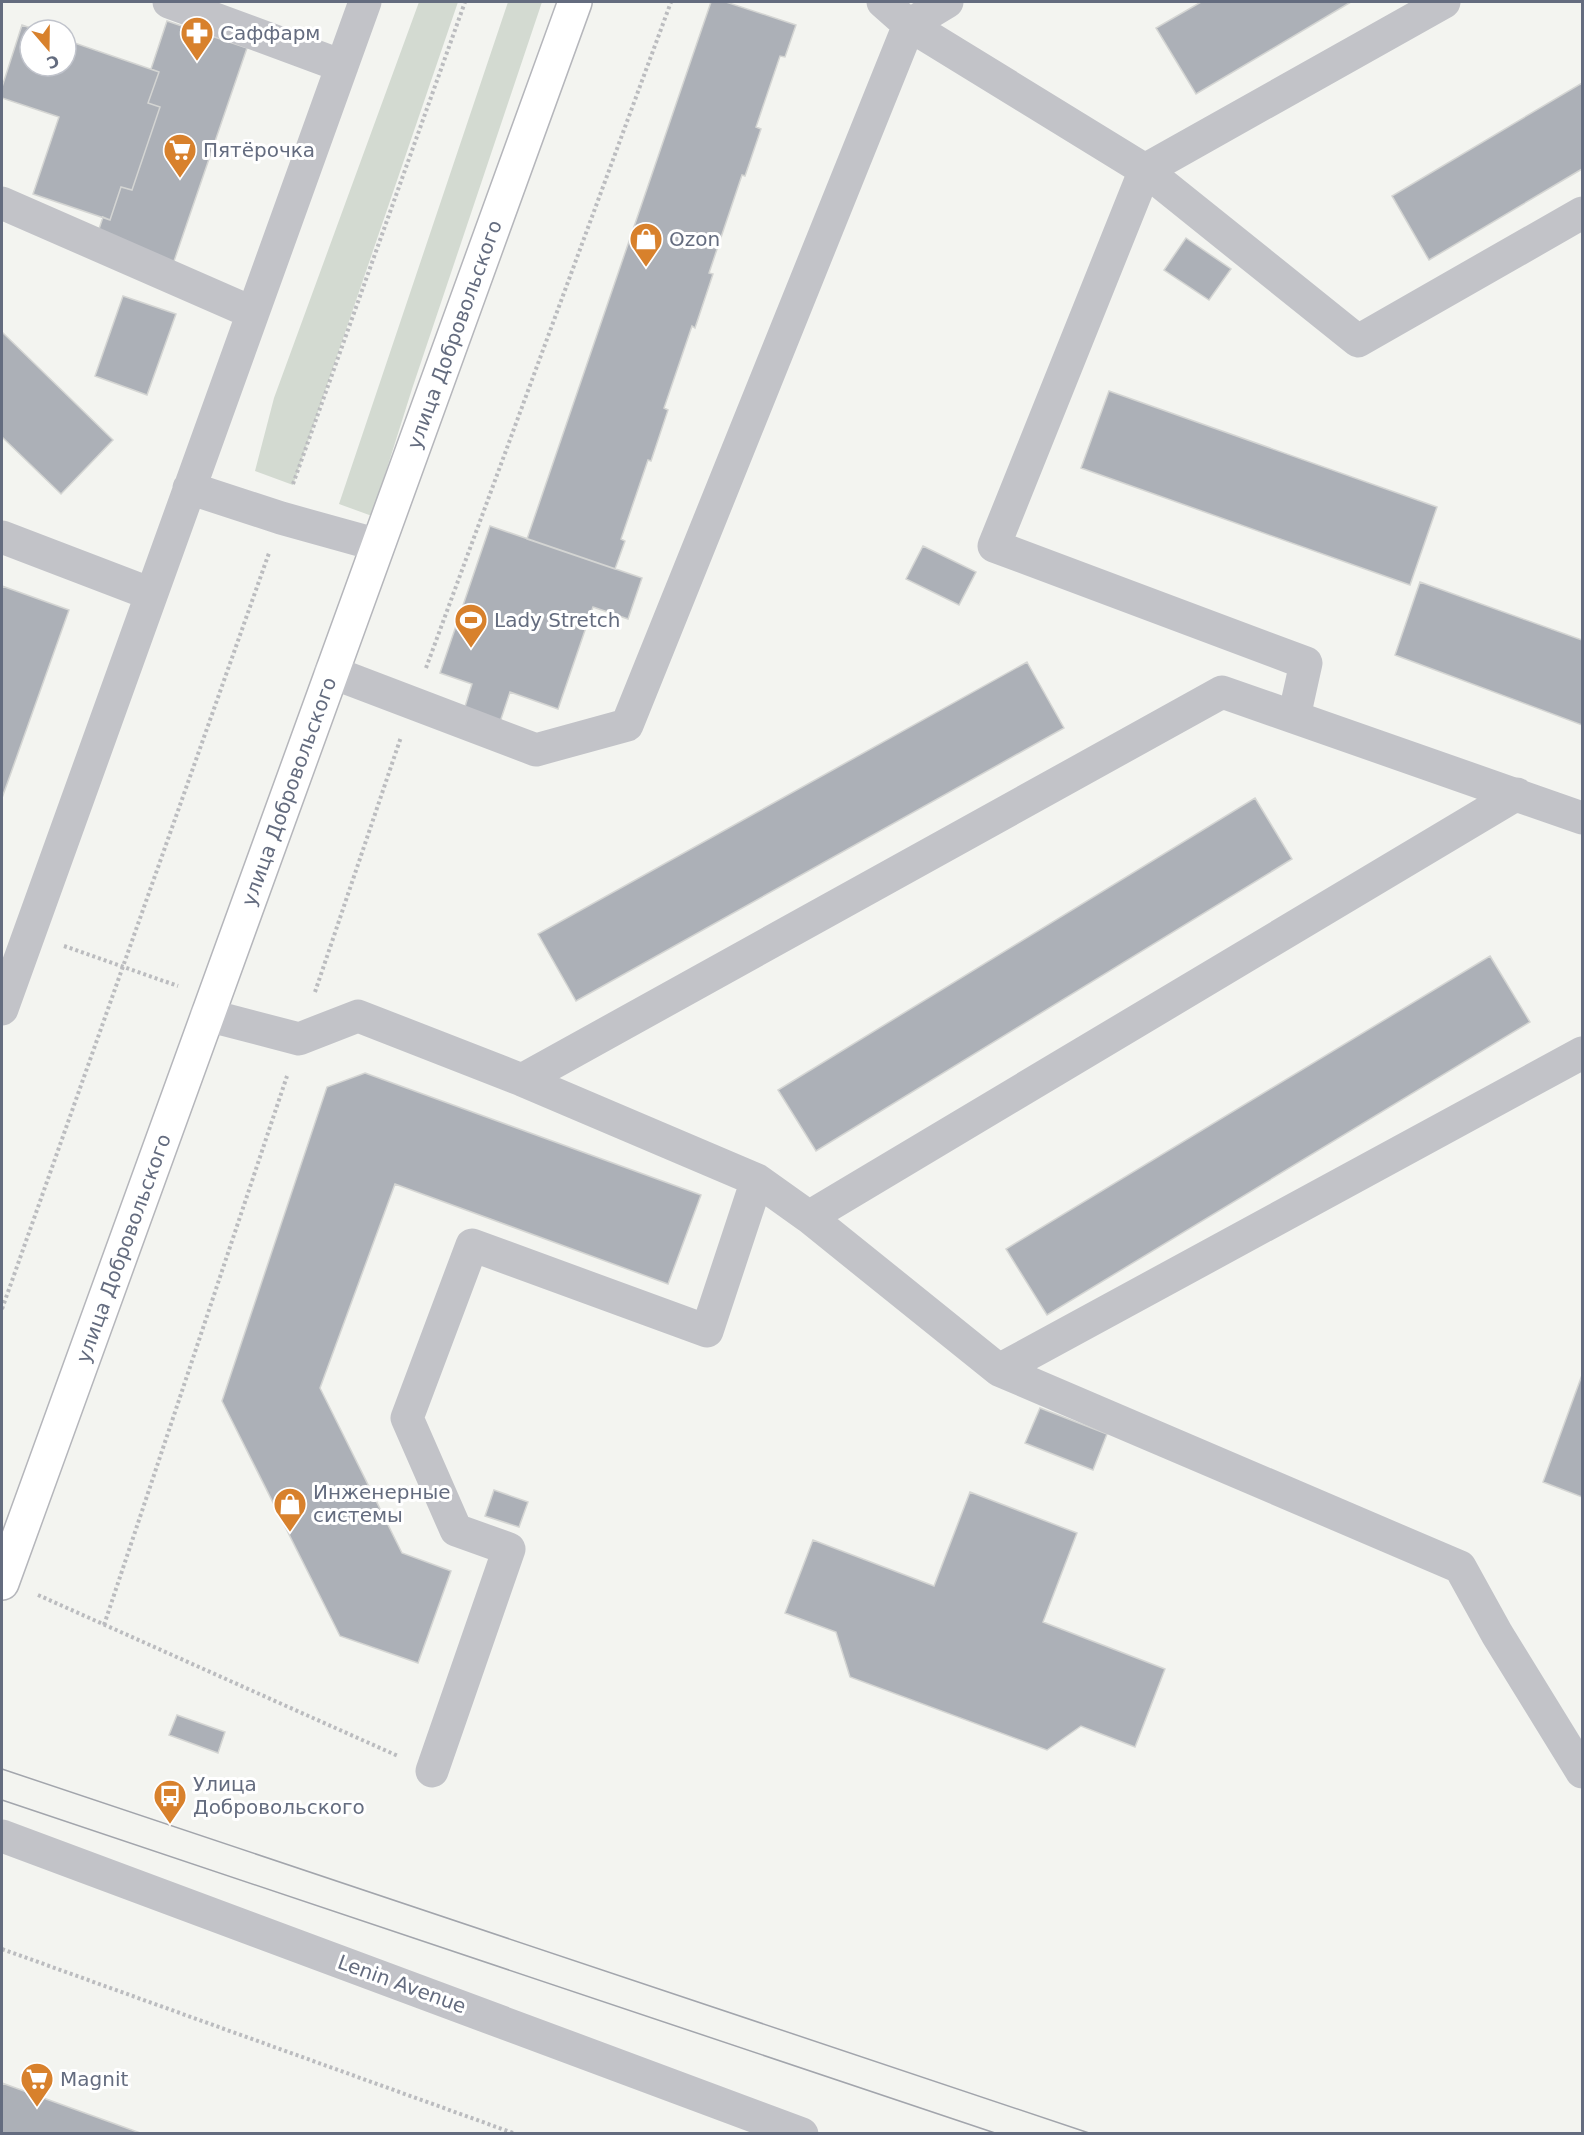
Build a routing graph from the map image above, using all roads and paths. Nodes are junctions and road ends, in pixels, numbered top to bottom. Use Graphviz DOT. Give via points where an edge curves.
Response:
graph roads {
  1 [pos="169,2"];
  2 [pos="365,2"];
  3 [pos="465,2"];
  4 [pos="574,2"];
  5 [pos="671,2"];
  6 [pos="883,2"];
  7 [pos="947,2"];
  8 [pos="1444,2"];
  9 [pos="909,25"];
  10 [pos="342,66"];
  11 [pos="1145,170"];
  12 [pos="2,203"];
  13 [pos="1582,213"];
  14 [pos="253,313"];
  15 [pos="189,489"];
  16 [pos="281,518"];
  17 [pos="2,537"];
  18 [pos="378,545"];
  19 [pos="151,594"];
  20 [pos="331,672"];
  21 [pos="413,703"];
  22 [pos="1294,717"];
  23 [pos="1517,794"];
  24 [pos="1582,818"];
  25 [pos="29,933"];
  26 [pos="122,966"];
  27 [pos="211,1007"];
  28 [pos="2,1009"];
  29 [pos="299,1039"];
  30 [pos="1582,1053"];
  31 [pos="522,1080"];
  32 [pos="757,1180"];
  33 [pos="809,1217"];
  34 [pos="2,1310"];
  35 [pos="999,1370"];
  36 [pos="2,1581"];
  37 [pos="104,1625"];
  38 [pos="432,1771"];
  39 [pos="1582,1772"];
  40 [pos="2,1836"];
  41 [pos="2,1949"];
  42 [pos="516,2133"];
  43 [pos="802,2133"];
  1 -- 10 [label="street"];
  2 -- 10 [label="street"];
  3 -- 16 [label="path"];
  4 -- 18 [label="main road, улица Добровольского"];
  5 -- 21 [label="path"];
  6 -- 9 [label="street"];
  7 -- 9 [label="street"];
  8 -- 11 [label="street"];
  9 -- 11 [label="street"];
  9 -- 21 [label="street" via="627,725 536,750"];
  10 -- 14 [label="street"];
  11 -- 13 [label="street" via="1358,341"];
  11 -- 22 [label="street" via="994,546 1306,663"];
  12 -- 14 [label="street"];
  14 -- 15 [label="street"];
  15 -- 16 [label="street"];
  15 -- 19 [label="street"];
  16 -- 18 [label="street"];
  16 -- 26 [label="path"];
  17 -- 19 [label="street"];
  18 -- 20 [label="main road, улица Добровольского"];
  19 -- 25 [label="street"];
  20 -- 21 [label="street"];
  20 -- 27 [label="main road, улица Добровольского"];
  21 -- 29 [label="path"];
  22 -- 23 [label="street"];
  22 -- 31 [label="street" via="1222,692"];
  23 -- 24 [label="street"];
  23 -- 33 [label="street"];
  25 -- 26 [label="path"];
  25 -- 28 [label="street"];
  26 -- 27 [label="path"];
  26 -- 34 [label="path"];
  27 -- 29 [label="street"];
  27 -- 36 [label="main road, улица Добровольского"];
  29 -- 31 [label="street" via="358,1016"];
  29 -- 37 [label="path"];
  30 -- 35 [label="street"];
  31 -- 32 [label="street"];
  32 -- 33 [label="street"];
  32 -- 38 [label="street" via="707,1331 472,1245 407,1419 456,1530 509,1549"];
  33 -- 35 [label="street"];
  35 -- 39 [label="street" via="1460,1567"];
  36 -- 37 [label="path"];
  37 -- 38 [label="path"];
  40 -- 43 [label="street, Lenin Avenue"];
  41 -- 42 [label="path"];
}
